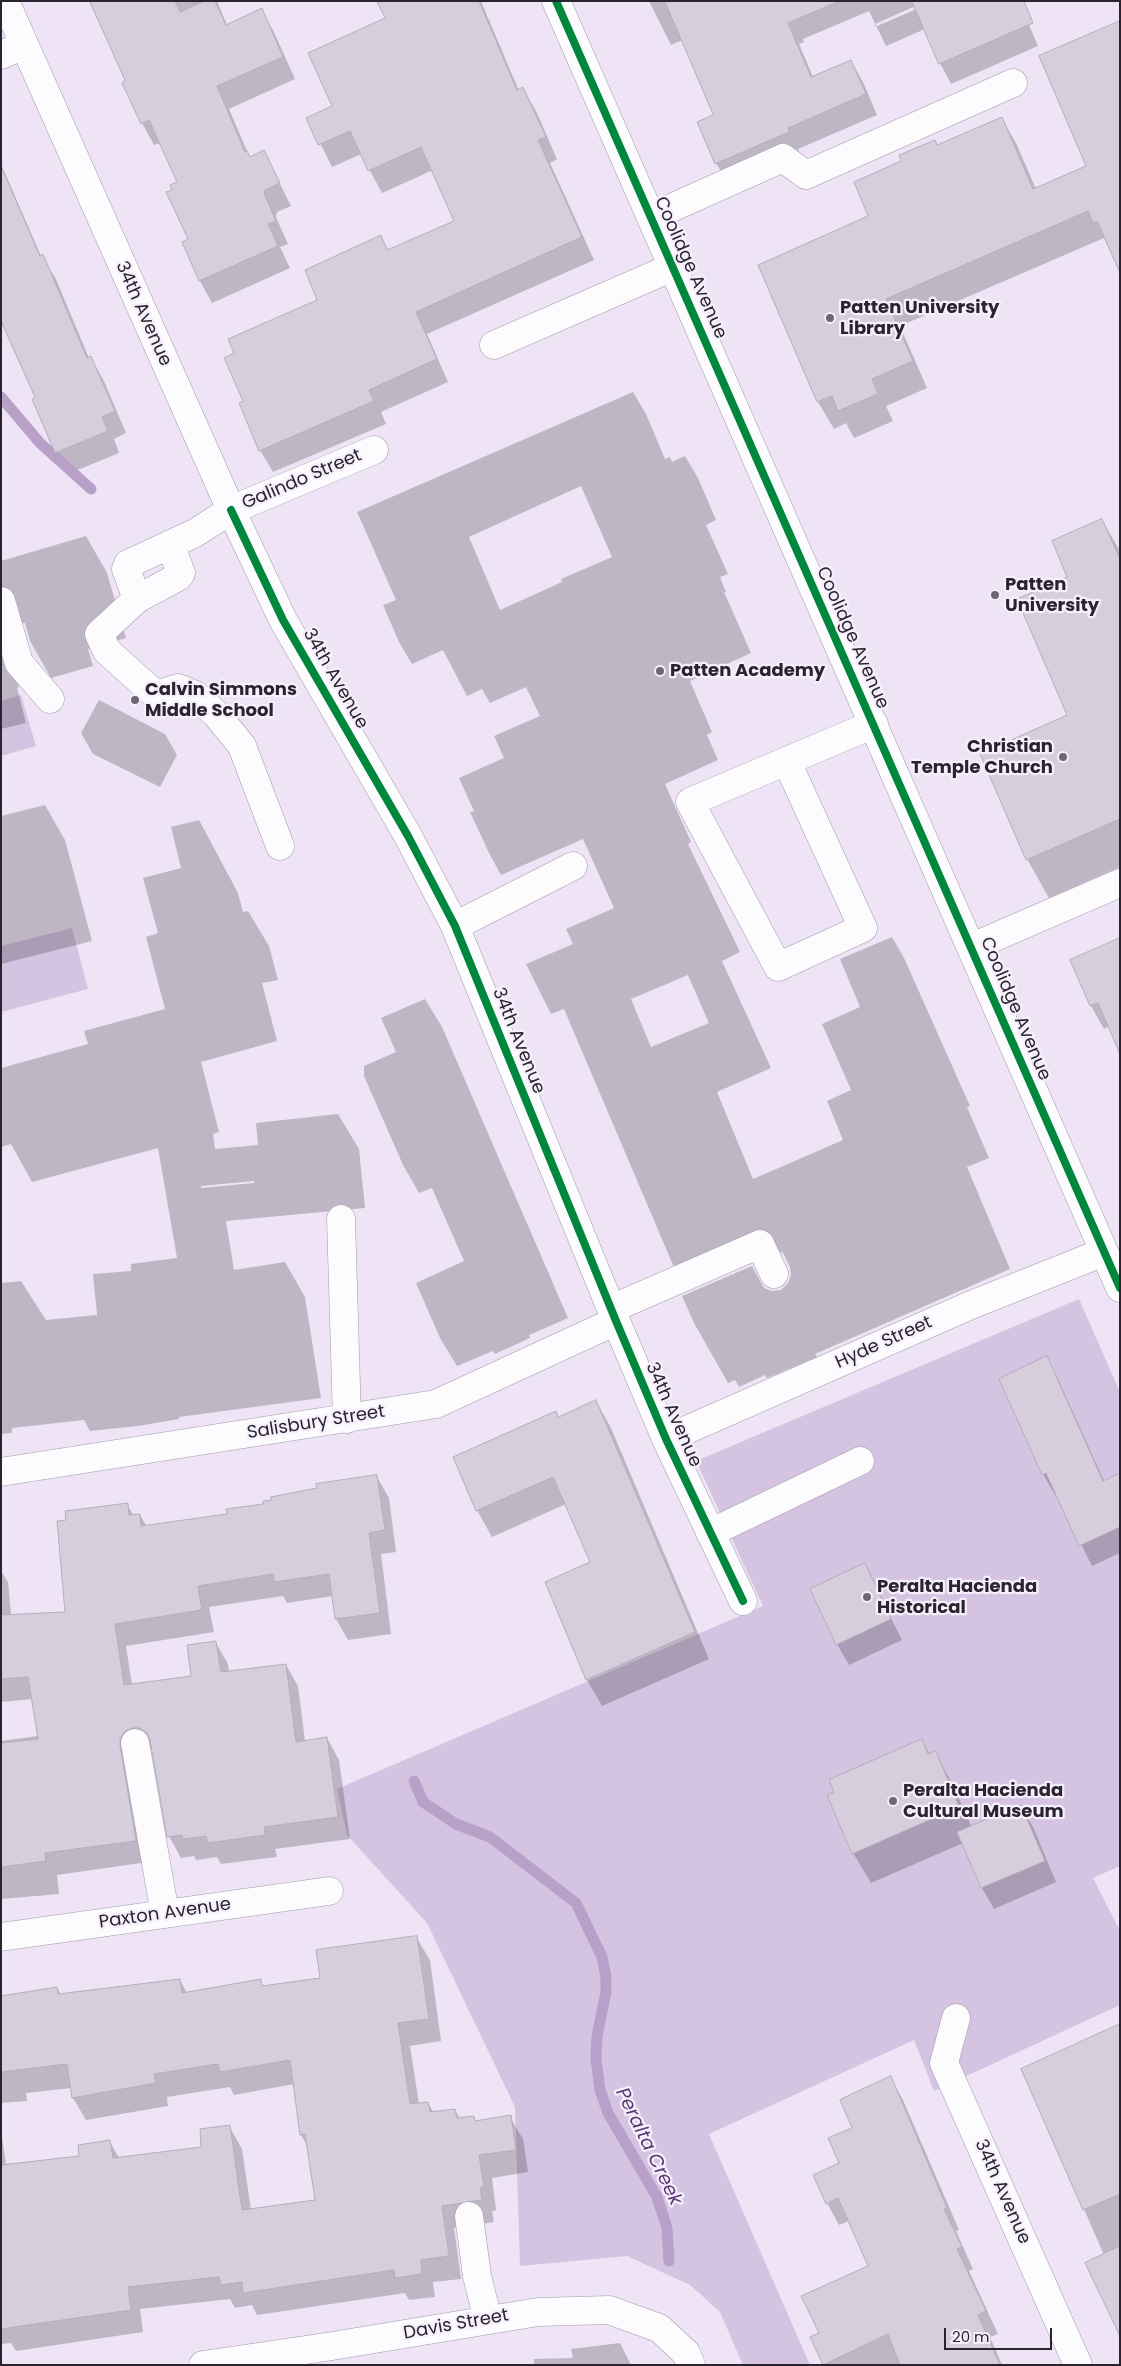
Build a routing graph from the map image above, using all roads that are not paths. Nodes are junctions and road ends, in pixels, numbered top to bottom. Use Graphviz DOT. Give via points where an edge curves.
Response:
graph roads {
  1 [pos="5,1"];
  2 [pos="556,1"];
  3 [pos="13,50"];
  4 [pos="1013,83"];
  5 [pos="651,217"];
  6 [pos="673,267"];
  7 [pos="494,345"];
  8 [pos="374,450"];
  9 [pos="231,510"];
  10 [pos="1,601"];
  11 [pos="50,699"];
  12 [pos="874,724"];
  13 [pos="787,762"];
  14 [pos="280,846"];
  15 [pos="573,866"];
  16 [pos="1120,882"];
  17 [pos="455,926"];
  18 [pos="972,947"];
  19 [pos="341,1218"];
  20 [pos="1104,1252"];
  21 [pos="774,1274"];
  22 [pos="1120,1288"];
  23 [pos="614,1315"];
  24 [pos="347,1418"];
  25 [pos="666,1439"];
  26 [pos="860,1461"];
  27 [pos="1,1472"];
  28 [pos="710,1533"];
  29 [pos="743,1601"];
  30 [pos="135,1743"];
  31 [pos="329,1891"];
  32 [pos="165,1914"];
  33 [pos="1,1937"];
  34 [pos="956,2018"];
  35 [pos="469,2216"];
  36 [pos="488,2320"];
  37 [pos="326,2356"];
  38 [pos="203,2365"];
  39 [pos="691,2365"];
  40 [pos="1078,2365"];
  1 -- 3 [label="street, 34th Avenue"];
  2 -- 5 [label="street, Coolidge Avenue"];
  3 -- 9 [label="street, 34th Avenue"];
  4 -- 5 [label="street" via="806,175 783,158"];
  5 -- 6 [label="street, Coolidge Avenue"];
  6 -- 7 [label="street"];
  6 -- 12 [label="street, Coolidge Avenue"];
  8 -- 9 [label="street, Galindo Street"];
  9 -- 14 [label="street, Galindo Street" via="195,533 128,564 126,568 137,599 99,634 107,651 156,695 178,688 195,695 216,714 242,746"];
  9 -- 17 [label="street, 34th Avenue" via="283,620 408,836"];
  10 -- 11 [label="street" via="19,663"];
  12 -- 13 [label="street"];
  12 -- 18 [label="street, Coolidge Avenue"];
  13 -- 13 [label="street" via="690,802 778,967 863,928"];
  15 -- 17 [label="street"];
  16 -- 18 [label="street"];
  17 -- 23 [label="street, 34th Avenue"];
  18 -- 20 [label="street, Coolidge Avenue"];
  19 -- 24 [label="street"];
  20 -- 22 [label="street, Coolidge Avenue"];
  20 -- 25 [label="street, Hyde Street" via="971,1305"];
  21 -- 23 [label="street, Salisbury Street" via="760,1244"];
  23 -- 24 [label="street, Salisbury Street" via="436,1404"];
  23 -- 25 [label="street, 34th Avenue"];
  24 -- 27 [label="street, Salisbury Street"];
  25 -- 28 [label="street, 34th Avenue"];
  26 -- 28 [label="street"];
  28 -- 29 [label="street, 34th Avenue"];
  30 -- 32 [label="street"];
  31 -- 32 [label="street, Paxton Avenue"];
  32 -- 33 [label="street, Paxton Avenue"];
  34 -- 40 [label="street, 34th Avenue" via="944,2063"];
  35 -- 36 [label="street" via="477,2276"];
  36 -- 37 [label="street, Davis Street"];
  36 -- 39 [label="street, Davis Street" via="538,2312 609,2310 659,2328 686,2353"];
  37 -- 38 [label="street, Davis Street"];
}
